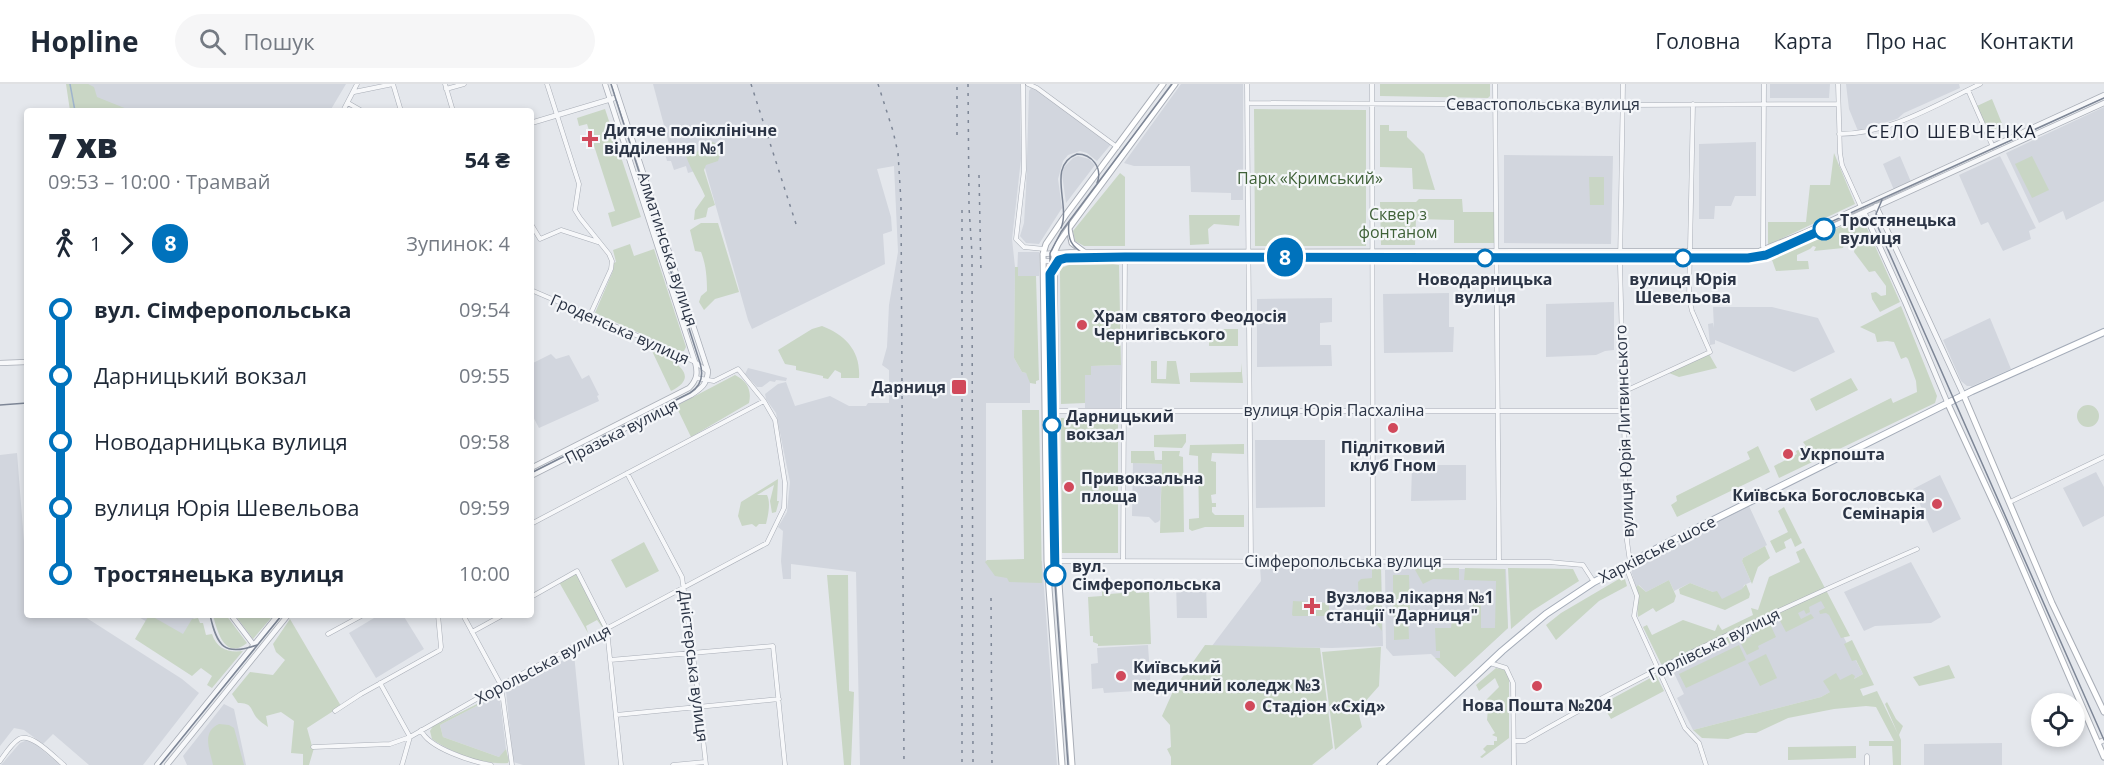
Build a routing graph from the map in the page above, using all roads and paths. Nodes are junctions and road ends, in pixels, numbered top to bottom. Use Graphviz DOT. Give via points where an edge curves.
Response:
graph roads {
  1 [pos="357,84"];
  2 [pos="393,84"];
  3 [pos="464,84"];
  4 [pos="547,84"];
  5 [pos="605,84"];
  6 [pos="614,84"];
  7 [pos="1023,84"];
  8 [pos="1028,84"];
  9 [pos="1163,84"];
  10 [pos="1175,84"];
  11 [pos="1247,84"];
  12 [pos="1372,84"];
  13 [pos="1496,84"];
  14 [pos="1623,84"];
  15 [pos="1764,84"];
  16 [pos="1838,84"];
  17 [pos="1980,84"];
  18 [pos="446,87"];
  19 [pos="1968,90"];
  20 [pos="354,92"];
  21 [pos="2104,95"];
  22 [pos="618,97"];
  23 [pos="610,99"];
  24 [pos="348,103"];
  25 [pos="1248,103"];
  26 [pos="1495,103"];
  27 [pos="1764,103"];
  28 [pos="2104,103"];
  29 [pos="1372,104"];
  30 [pos="1693,104"];
  31 [pos="1838,104"];
  32 [pos="1624,105"];
  33 [pos="346,108"];
  34 [pos="357,108"];
  35 [pos="400,108"];
  36 [pos="452,108"];
  37 [pos="558,115"];
  38 [pos="534,122"];
  39 [pos="1839,134"];
  40 [pos="1992,146"];
  41 [pos="1117,147"];
  42 [pos="1995,154"];
  43 [pos="1874,201"];
  44 [pos="1861,207"];
  45 [pos="1877,207"];
  46 [pos="1864,213"];
  47 [pos="1070,228"];
  48 [pos="534,229"];
  49 [pos="600,243"];
  50 [pos="1764,250"];
  51 [pos="1044,251"];
  52 [pos="1084,252"];
  53 [pos="1125,252"];
  54 [pos="1247,252"];
  55 [pos="1373,252"];
  56 [pos="1497,252"];
  57 [pos="1620,252"];
  58 [pos="1690,252"];
  59 [pos="1054,253"];
  60 [pos="1766,258"];
  61 [pos="1620,260"];
  62 [pos="1043,261"];
  63 [pos="1054,261"];
  64 [pos="1063,261"];
  65 [pos="1125,261"];
  66 [pos="1247,261"];
  67 [pos="1373,261"];
  68 [pos="1497,261"];
  69 [pos="1690,261"];
  70 [pos="1054,275"];
  71 [pos="534,291"];
  72 [pos="590,315"];
  73 [pos="2104,332"];
  74 [pos="24,362"];
  75 [pos="695,362"];
  76 [pos="0,363"];
  77 [pos="708,371"];
  78 [pos="696,378"];
  79 [pos="706,381"];
  80 [pos="1623,392"];
  81 [pos="1964,396"];
  82 [pos="764,401"];
  83 [pos="1948,404"];
  84 [pos="1055,410"];
  85 [pos="1124,410"];
  86 [pos="1251,410"];
  87 [pos="1373,410"];
  88 [pos="1046,411"];
  89 [pos="1498,411"];
  90 [pos="1623,411"];
  91 [pos="2104,457"];
  92 [pos="534,466"];
  93 [pos="627,473"];
  94 [pos="534,474"];
  95 [pos="2010,502"];
  96 [pos="534,522"];
  97 [pos="1917,549"];
  98 [pos="1057,560"];
  99 [pos="1123,560"];
  100 [pos="1047,561"];
  101 [pos="1251,561"];
  102 [pos="1373,561"];
  103 [pos="1498,562"];
  104 [pos="1627,563"];
  105 [pos="1594,582"];
  106 [pos="684,587"];
  107 [pos="534,595"];
  108 [pos="233,618"];
  109 [pos="275,618"];
  110 [pos="285,618"];
  111 [pos="357,618"];
  112 [pos="438,618"];
  113 [pos="465,618"];
  114 [pos="498,618"];
  115 [pos="607,630"];
  116 [pos="472,632"];
  117 [pos="328,634"];
  118 [pos="253,644"];
  119 [pos="692,653"];
  120 [pos="610,660"];
  121 [pos="1489,662"];
  122 [pos="1660,669"];
  123 [pos="381,683"];
  124 [pos="501,685"];
  125 [pos="215,691"];
  126 [pos="222,696"];
  127 [pos="779,699"];
  128 [pos="699,708"];
  129 [pos="335,711"];
  130 [pos="2104,712"];
  131 [pos="616,715"];
  132 [pos="421,730"];
  133 [pos="410,737"];
  134 [pos="1514,741"];
  135 [pos="2101,741"];
  136 [pos="313,747"];
  137 [pos="1867,756"];
  138 [pos="2104,757"];
  139 [pos="0,761"];
  140 [pos="705,764"];
  141 [pos="64,765"];
  142 [pos="157,765"];
  143 [pos="167,765"];
  144 [pos="402,765"];
  145 [pos="491,765"];
  146 [pos="512,765"];
  147 [pos="621,765"];
  148 [pos="673,765"];
  149 [pos="785,765"];
  150 [pos="1062,765"];
  151 [pos="1072,765"];
  152 [pos="1381,765"];
  153 [pos="1514,765"];
  154 [pos="1706,765"];
  155 [pos="1866,765"];
  1 -- 20 [label="street"];
  2 -- 20 [label="street"];
  2 -- 35 [label="street"];
  3 -- 18 [label="street"];
  4 -- 37 [label="street"];
  5 -- 23 [label="street, Алматинська вулиця"];
  6 -- 22 [label="street, Алматинська вулиця"];
  7 -- 51 [label="street" via="1024,170 1016,239 1024,247"];
  8 -- 41 [label="street"];
  9 -- 41 [label="main road"];
  10 -- 47 [label="main road"];
  11 -- 25 [label="street"];
  12 -- 29 [label="street"];
  13 -- 26 [label="street"];
  14 -- 32 [label="street, вулиця Юрія Литвинського"];
  15 -- 27 [label="street"];
  16 -- 31 [label="street"];
  17 -- 19 [label="street"];
  18 -- 36 [label="street"];
  19 -- 39 [label="street" via="1900,122"];
  19 -- 40 [label="street"];
  20 -- 24 [label="street"];
  21 -- 40 [label="street"];
  22 -- 23 [label="street"];
  22 -- 77 [label="street, Алматинська вулиця"];
  23 -- 37 [label="street"];
  23 -- 75 [label="street, Алматинська вулиця"];
  24 -- 33 [label="street"];
  24 -- 34 [label="street"];
  25 -- 29 [label="street, Севастопольська вулиця"];
  25 -- 54 [label="street"];
  26 -- 29 [label="street, Севастопольська вулиця"];
  26 -- 32 [label="street, Севастопольська вулиця"];
  26 -- 56 [label="street"];
  27 -- 30 [label="street, Севастопольська вулиця"];
  27 -- 31 [label="street, Севастопольська вулиця"];
  27 -- 50 [label="street"];
  28 -- 42 [label="street"];
  29 -- 55 [label="street"];
  30 -- 32 [label="street, Севастопольська вулиця"];
  30 -- 58 [label="street"];
  31 -- 39 [label="street"];
  32 -- 57 [label="street, вулиця Юрія Литвинського"];
  37 -- 38 [label="street"];
  37 -- 49 [label="street" via="579,184 575,210"];
  39 -- 44 [label="street" via="1842,165"];
  40 -- 42 [label="street"];
  40 -- 43 [label="street"];
  41 -- 51 [label="main road"];
  42 -- 45 [label="street"];
  43 -- 44 [label="street"];
  43 -- 45 [label="street"];
  44 -- 46 [label="street"];
  44 -- 50 [label="street"];
  45 -- 46 [label="street"];
  45 -- 81 [label="street"];
  46 -- 60 [label="street"];
  46 -- 83 [label="street"];
  47 -- 52 [label="main road" via="1072,243"];
  47 -- 59 [label="main road"];
  48 -- 49 [label="street" via="540,239 561,230"];
  49 -- 72 [label="street" via="612,261 611,269"];
  50 -- 58 [label="street"];
  50 -- 60 [label="street"];
  51 -- 59 [label="street"];
  51 -- 62 [label="main road"];
  52 -- 53 [label="street"];
  52 -- 59 [label="street"];
  53 -- 54 [label="street"];
  53 -- 65 [label="street"];
  54 -- 55 [label="street"];
  54 -- 66 [label="street"];
  55 -- 56 [label="street"];
  55 -- 67 [label="street"];
  56 -- 57 [label="street"];
  56 -- 68 [label="street"];
  57 -- 58 [label="street"];
  57 -- 61 [label="street, вулиця Юрія Литвинського"];
  58 -- 69 [label="street"];
  59 -- 63 [label="main road"];
  60 -- 69 [label="street"];
  61 -- 68 [label="street"];
  61 -- 69 [label="street"];
  61 -- 80 [label="street, вулиця Юрія Литвинського"];
  62 -- 63 [label="street"];
  62 -- 88 [label="main road"];
  63 -- 64 [label="street"];
  63 -- 70 [label="main road"];
  64 -- 65 [label="street"];
  64 -- 70 [label="main road"];
  65 -- 66 [label="street"];
  65 -- 85 [label="street"];
  66 -- 67 [label="street"];
  66 -- 86 [label="street"];
  67 -- 68 [label="street"];
  67 -- 87 [label="street"];
  68 -- 89 [label="street"];
  69 -- 80 [label="street" via="1689,298 1710,352"];
  70 -- 84 [label="main road"];
  71 -- 72 [label="street, Гроденська вулиця"];
  72 -- 75 [label="street, Гроденська вулиця"];
  73 -- 81 [label="main road, Харківське шосе"];
  74 -- 76 [label="street"];
  75 -- 77 [label="street, Гроденська вулиця"];
  75 -- 78 [label="street, Алматинська вулиця"];
  77 -- 79 [label="street, Алматинська вулиця"];
  78 -- 79 [label="street"];
  78 -- 92 [label="street, Празька вулиця" via="681,393"];
  79 -- 82 [label="street, Празька вулиця" via="738,369"];
  79 -- 94 [label="street, Празька вулиця" via="691,395"];
  80 -- 90 [label="street, вулиця Юрія Литвинського"];
  81 -- 83 [label="main road, Харківське шосе"];
  81 -- 95 [label="main road"];
  82 -- 93 [label="street"];
  82 -- 106 [label="street, Хорольська вулиця" via="775,420 785,489 783,512 763,546"];
  83 -- 104 [label="main road, Харківське шосе"];
  83 -- 135 [label="main road"];
  84 -- 85 [label="street, вулиця Юрія Пасхаліна"];
  84 -- 88 [label="street, вулиця Юрія Пасхаліна"];
  84 -- 98 [label="main road"];
  85 -- 86 [label="street, вулиця Юрія Пасхаліна"];
  85 -- 99 [label="street"];
  86 -- 87 [label="street, вулиця Юрія Пасхаліна"];
  86 -- 101 [label="street"];
  87 -- 89 [label="street, вулиця Юрія Пасхаліна"];
  87 -- 102 [label="street"];
  88 -- 100 [label="main road"];
  89 -- 90 [label="street, вулиця Юрія Пасхаліна"];
  89 -- 103 [label="street"];
  90 -- 104 [label="street, вулиця Юрія Литвинського"];
  91 -- 95 [label="street"];
  93 -- 96 [label="street"];
  93 -- 106 [label="street, Дністерська вулиця"];
  95 -- 130 [label="main road"];
  97 -- 122 [label="street, Горлівська вулиця"];
  98 -- 99 [label="street, Сімферопольська вулиця"];
  98 -- 100 [label="street, Сімферопольська вулиця"];
  98 -- 151 [label="main road"];
  99 -- 101 [label="street, Сімферопольська вулиця"];
  100 -- 150 [label="main road"];
  101 -- 102 [label="street, Сімферопольська вулиця"];
  102 -- 103 [label="street, Сімферопольська вулиця"];
  103 -- 105 [label="street, Сімферопольська вулиця" via="1579,564"];
  104 -- 105 [label="main road, Харківське шосе"];
  104 -- 122 [label="street, вулиця Юрія Литвинського" via="1637,596 1634,616"];
  105 -- 121 [label="main road, Харківське шосе" via="1546,614"];
  106 -- 115 [label="street, Хорольська вулиця"];
  106 -- 119 [label="street, Дністерська вулиця"];
  107 -- 115 [label="street" via="577,571"];
  108 -- 118 [label="street"];
  109 -- 118 [label="street"];
  110 -- 126 [label="street"];
  111 -- 117 [label="street"];
  112 -- 123 [label="street" via="440,650"];
  113 -- 116 [label="street"];
  114 -- 116 [label="street"];
  115 -- 120 [label="street"];
  115 -- 124 [label="street, Хорольська вулиця"];
  116 -- 124 [label="street"];
  118 -- 125 [label="street"];
  119 -- 120 [label="street"];
  119 -- 127 [label="street" via="773,646"];
  119 -- 128 [label="street, Дністерська вулиця"];
  120 -- 131 [label="street"];
  121 -- 134 [label="street" via="1506,668 1513,683"];
  121 -- 152 [label="main road, Харківське шосе"];
  122 -- 134 [label="street, Горлівська вулиця" via="1526,741"];
  122 -- 154 [label="street, вулиця Юрія Литвинського" via="1686,728 1699,743"];
  123 -- 129 [label="street"];
  123 -- 133 [label="street"];
  124 -- 132 [label="street, Хорольська вулиця"];
  124 -- 146 [label="street"];
  125 -- 126 [label="street"];
  125 -- 142 [label="street"];
  126 -- 143 [label="street"];
  127 -- 128 [label="street"];
  127 -- 149 [label="street"];
  128 -- 131 [label="street"];
  128 -- 140 [label="street, Дністерська вулиця"];
  131 -- 147 [label="street"];
  132 -- 133 [label="street, Хорольська вулиця"];
  132 -- 145 [label="street" via="428,740 461,757"];
  133 -- 136 [label="street, Хорольська вулиця" via="390,744"];
  133 -- 144 [label="street"];
  134 -- 153 [label="street"];
  135 -- 138 [label="main road"];
  137 -- 155 [label="street"];
  139 -- 141 [label="street" via="18,739 26,737"];
  140 -- 148 [label="street"];
}
